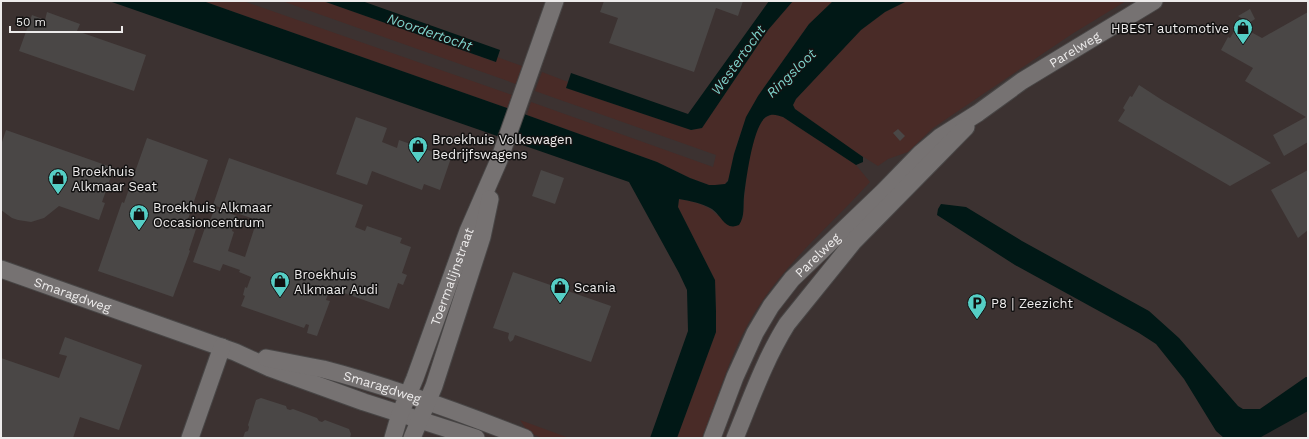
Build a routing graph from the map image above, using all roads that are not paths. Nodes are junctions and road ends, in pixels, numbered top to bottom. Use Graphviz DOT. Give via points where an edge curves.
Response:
graph roads {
  1 [pos="555,1"];
  2 [pos="1154,1"];
  3 [pos="978,113"];
  4 [pos="501,154"];
  5 [pos="1,269"];
  6 [pos="228,349"];
  7 [pos="408,395"];
  8 [pos="428,402"];
  9 [pos="400,414"];
  10 [pos="421,421"];
  11 [pos="190,438"];
  12 [pos="393,438"];
  13 [pos="412,438"];
  14 [pos="476,438"];
  15 [pos="525,438"];
  16 [pos="712,438"];
  17 [pos="735,438"];
  1 -- 4 [label="street"];
  2 -- 3 [label="street, Parelweg" via="1022,81"];
  3 -- 16 [label="street, Parelweg" via="940,137 921,153 792,279 771,306 755,333"];
  3 -- 17 [label="street, Parelweg" via="961,134 854,241 787,324 764,368"];
  4 -- 7 [label="street, Toermalijnstraat" via="468,231"];
  4 -- 8 [label="street, Toermalijnstraat" via="482,237"];
  5 -- 6 [label="street, Smaragdweg"];
  6 -- 7 [label="street, Smaragdweg" via="322,369"];
  6 -- 9 [label="street, Smaragdweg" via="270,368"];
  6 -- 11 [label="street"];
  7 -- 8 [label="street, Smaragdweg"];
  7 -- 9 [label="street, Toermalijnstraat"];
  8 -- 10 [label="street, Toermalijnstraat"];
  8 -- 15 [label="street, Smaragdweg"];
  9 -- 10 [label="street, Smaragdweg"];
  9 -- 12 [label="street, Toermalijnstraat"];
  10 -- 13 [label="street, Toermalijnstraat"];
  10 -- 14 [label="street, Smaragdweg"];
}
